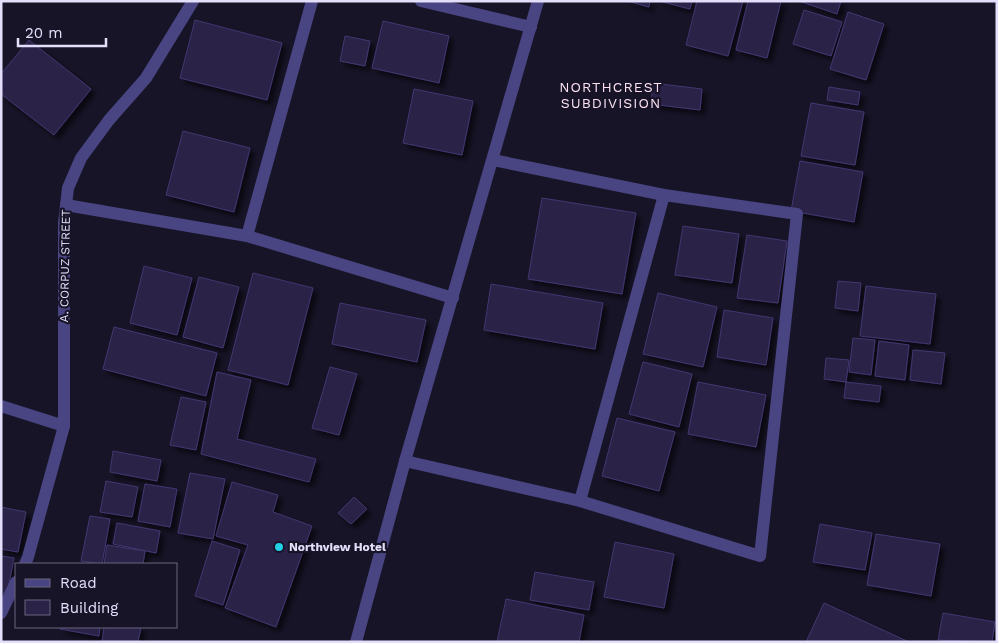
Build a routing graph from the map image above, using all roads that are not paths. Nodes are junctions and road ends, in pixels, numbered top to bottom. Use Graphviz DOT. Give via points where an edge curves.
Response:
graph roads {
  1 [pos="193,1"];
  2 [pos="312,1"];
  3 [pos="421,1"];
  4 [pos="538,1"];
  5 [pos="531,27"];
  6 [pos="492,160"];
  7 [pos="664,195"];
  8 [pos="66,205"];
  9 [pos="247,236"];
  10 [pos="453,298"];
  11 [pos="1,406"];
  12 [pos="64,426"];
  13 [pos="405,461"];
  14 [pos="580,501"];
  15 [pos="25,563"];
  16 [pos="15,584"];
  17 [pos="1,613"];
  18 [pos="356,642"];
  1 -- 8 [label="street, A. CORPUZ STREET" via="146,78 81,158 68,188"];
  2 -- 9 [label="street"];
  3 -- 5 [label="street"];
  4 -- 5 [label="street"];
  5 -- 6 [label="street"];
  6 -- 7 [label="street"];
  6 -- 10 [label="street"];
  7 -- 14 [label="street"];
  7 -- 14 [label="street" via="797,214 760,556"];
  8 -- 9 [label="street"];
  8 -- 12 [label="street, A. CORPUZ STREET"];
  9 -- 10 [label="street"];
  10 -- 13 [label="street"];
  11 -- 12 [label="street"];
  12 -- 15 [label="street, A. CORPUZ STREET"];
  13 -- 14 [label="street"];
  13 -- 18 [label="street"];
  16 -- 17 [label="street"];
}
